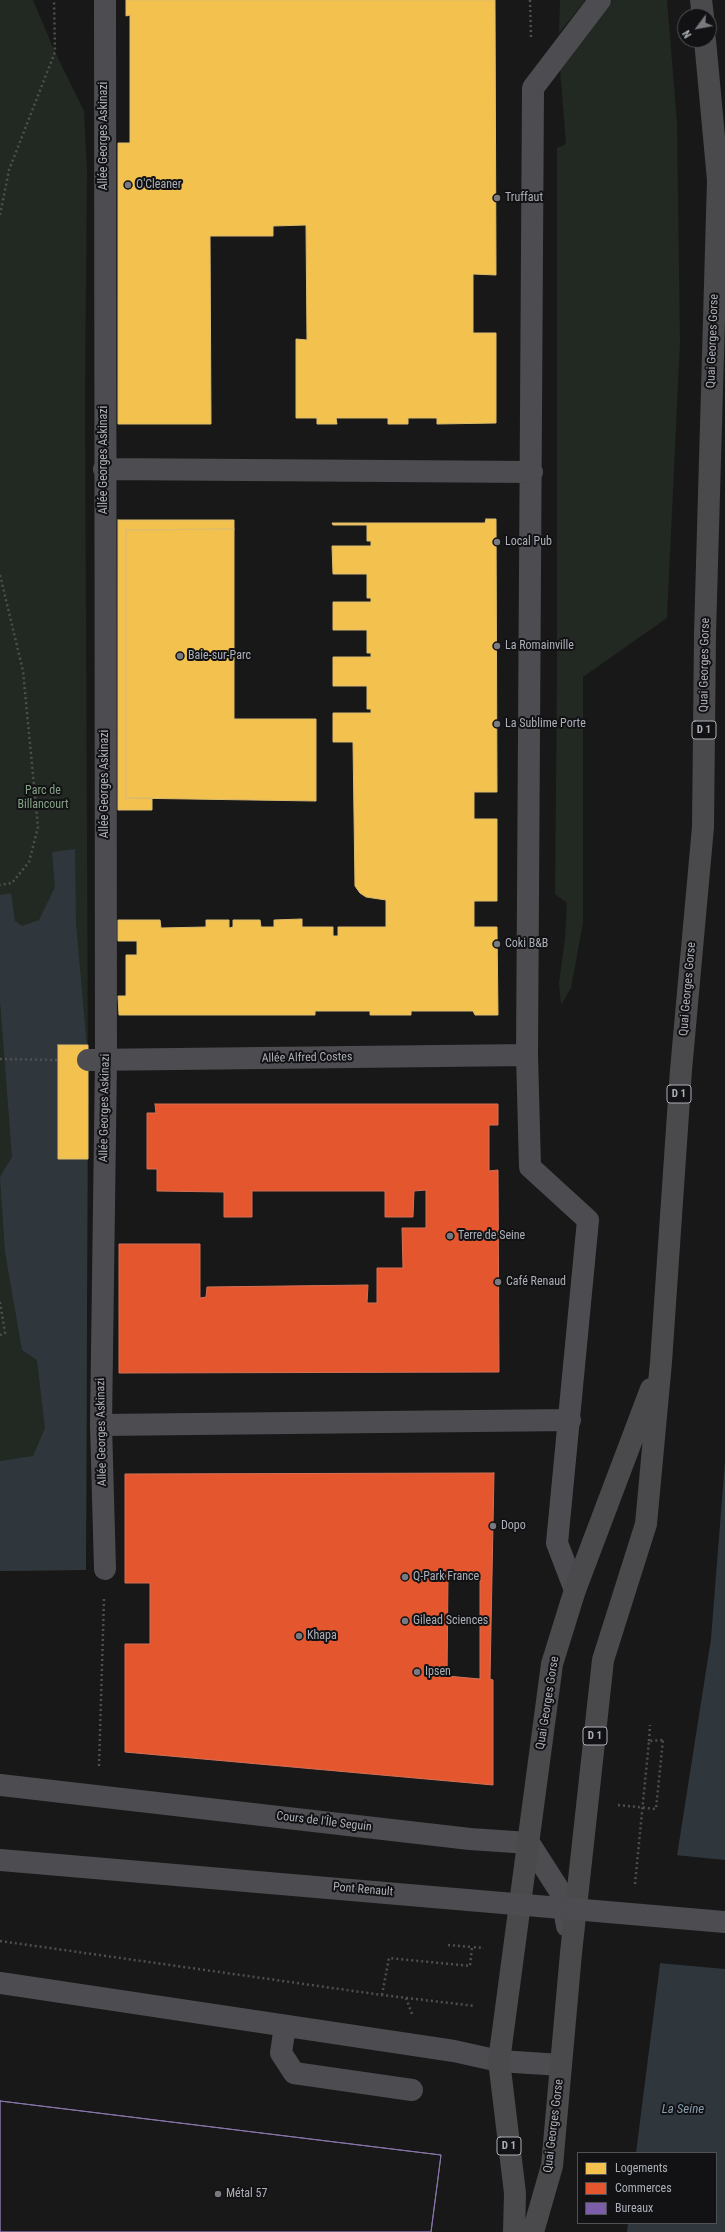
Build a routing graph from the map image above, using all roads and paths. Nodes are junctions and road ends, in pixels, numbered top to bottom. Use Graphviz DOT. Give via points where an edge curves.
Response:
graph roads {
  1 [pos="54,0"];
  2 [pos="106,0"];
  3 [pos="600,0"];
  4 [pos="706,48"];
  5 [pos="0,215"];
  6 [pos="104,469"];
  7 [pos="532,472"];
  8 [pos="0,574"];
  9 [pos="0,885"];
  10 [pos="527,1055"];
  11 [pos="0,1059"];
  12 [pos="58,1060"];
  13 [pos="97,1060"];
  14 [pos="0,1302"];
  15 [pos="0,1335"];
  16 [pos="661,1362"];
  17 [pos="570,1420"];
  18 [pos="101,1424"];
  19 [pos="105,1569"];
  20 [pos="575,1590"];
  21 [pos="650,1725"];
  22 [pos="649,1741"];
  23 [pos="0,1785"];
  24 [pos="98,1795"];
  25 [pos="614,1805"];
  26 [pos="529,1844"];
  27 [pos="0,1860"];
  28 [pos="634,1886"];
  29 [pos="725,1922"];
  30 [pos="0,1941"];
  31 [pos="448,1945"];
  32 [pos="472,1947"];
  33 [pos="571,1953"];
  34 [pos="470,1966"];
  35 [pos="0,1983"];
  36 [pos="382,1995"];
  37 [pos="506,2010"];
  38 [pos="285,2026"];
  39 [pos="499,2061"];
  40 [pos="561,2065"];
  41 [pos="412,2090"];
  42 [pos="514,2232"];
  43 [pos="533,2232"];
  1 -- 5 [label="path" via="55,52 9,170"];
  2 -- 6 [label="street, Allée Georges Askinazi"];
  3 -- 7 [label="street" via="533,88"];
  4 -- 16 [label="main road, Quai Georges Gorse / D 1" via="718,180 705,634 703,826 681,1070"];
  6 -- 7 [label="street"];
  6 -- 13 [label="street, Allée Georges Askinazi"];
  7 -- 10 [label="street"];
  8 -- 9 [label="path" via="23,671 38,828 29,862 12,883"];
  10 -- 13 [label="street, Allée Alfred Costes"];
  10 -- 17 [label="street" via="530,1167 588,1220"];
  11 -- 12 [label="path"];
  13 -- 18 [label="street, Allée Georges Askinazi"];
  14 -- 15 [label="path" via="5,1333"];
  16 -- 20 [label="main road, Quai Georges Gorse / D 1"];
  16 -- 33 [label="main road, Quai Georges Gorse / D 1" via="646,1524 603,1660"];
  17 -- 18 [label="street"];
  17 -- 20 [label="street" via="557,1543"];
  18 -- 19 [label="street, Allée Georges Askinazi"];
  19 -- 24 [label="path"];
  20 -- 26 [label="main road, Quai Georges Gorse / D 1" via="552,1664"];
  21 -- 22 [label="path"];
  22 -- 25 [label="path, bridge" via="663,1740 656,1809"];
  22 -- 28 [label="path, bridge"];
  23 -- 24 [label="street, Cours de l'Île Seguin"];
  24 -- 26 [label="street, Cours de l'Île Seguin"];
  26 -- 33 [label="street" via="561,1893"];
  26 -- 37 [label="main road, Quai Georges Gorse / D 1"];
  27 -- 29 [label="street, Pont Renault, bridge"];
  30 -- 36 [label="path"];
  31 -- 32 [label="path"];
  33 -- 40 [label="main road, Quai Georges Gorse / D 1"];
  34 -- 36 [label="path" via="389,1958"];
  35 -- 38 [label="street"];
  36 -- 37 [label="path"];
  37 -- 39 [label="main road, Quai Georges Gorse / D 1"];
  38 -- 39 [label="street" via="454,2051"];
  38 -- 41 [label="street" via="281,2054 294,2073"];
  39 -- 40 [label="street, Quai Georges Gorse"];
  39 -- 42 [label="main road, Quai Georges Gorse / D 1" via="515,2192"];
  40 -- 43 [label="main road, Quai Georges Gorse / D 1" via="552,2166"];
}
